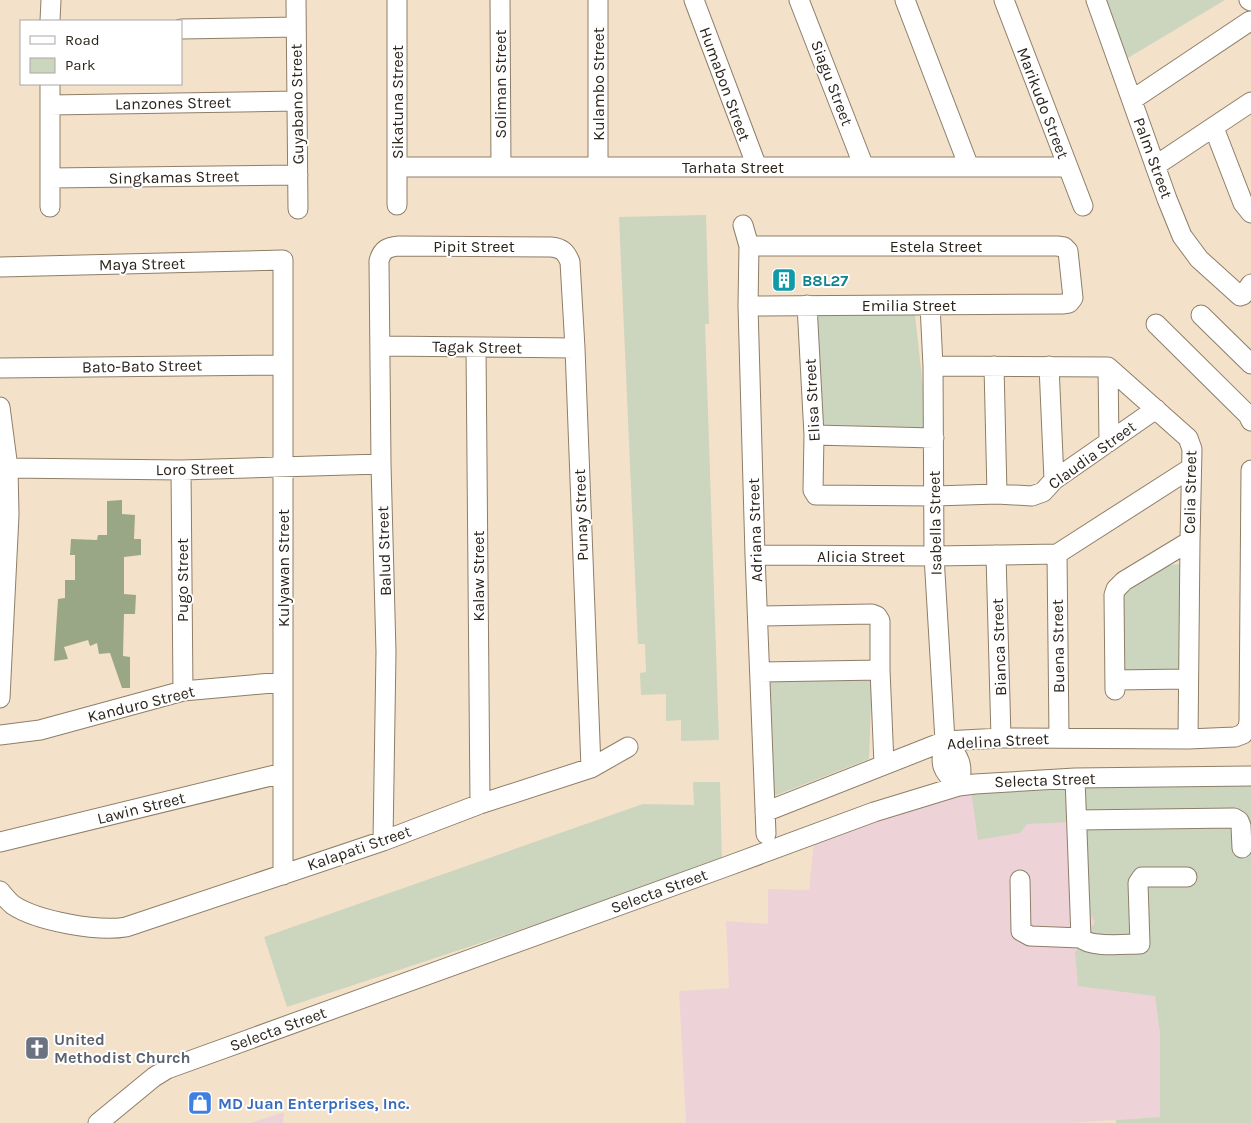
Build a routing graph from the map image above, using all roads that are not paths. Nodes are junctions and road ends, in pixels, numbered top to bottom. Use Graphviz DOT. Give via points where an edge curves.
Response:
graph roads {
  1 [pos="50,0"];
  2 [pos="296,0"];
  3 [pos="397,0"];
  4 [pos="500,0"];
  5 [pos="598,0"];
  6 [pos="694,0"];
  7 [pos="799,0"];
  8 [pos="905,0"];
  9 [pos="1004,0"];
  10 [pos="1096,0"];
  11 [pos="50,20"];
  12 [pos="1250,21"];
  13 [pos="296,27"];
  14 [pos="182,29"];
  15 [pos="50,85"];
  16 [pos="1132,100"];
  17 [pos="297,101"];
  18 [pos="1251,102"];
  19 [pos="50,105"];
  20 [pos="1214,128"];
  21 [pos="1155,166"];
  22 [pos="500,167"];
  23 [pos="598,167"];
  24 [pos="756,167"];
  25 [pos="864,167"];
  26 [pos="969,167"];
  27 [pos="1068,167"];
  28 [pos="397,168"];
  29 [pos="298,175"];
  30 [pos="50,178"];
  31 [pos="397,205"];
  32 [pos="1083,206"];
  33 [pos="50,207"];
  34 [pos="298,209"];
  35 [pos="1251,213"];
  36 [pos="743,226"];
  37 [pos="749,246"];
  38 [pos="283,260"];
  39 [pos="379,261"];
  40 [pos="570,262"];
  41 [pos="0,267"];
  42 [pos="1246,290"];
  43 [pos="1069,303"];
  44 [pos="807,305"];
  45 [pos="930,305"];
  46 [pos="748,306"];
  47 [pos="1201,315"];
  48 [pos="1156,324"];
  49 [pos="380,346"];
  50 [pos="476,347"];
  51 [pos="575,348"];
  52 [pos="1251,364"];
  53 [pos="283,365"];
  54 [pos="933,366"];
  55 [pos="994,366"];
  56 [pos="1049,366"];
  57 [pos="1108,367"];
  58 [pos="0,368"];
  59 [pos="0,406"];
  60 [pos="1156,408"];
  61 [pos="1251,422"];
  62 [pos="814,435"];
  63 [pos="934,438"];
  64 [pos="1109,442"];
  65 [pos="381,464"];
  66 [pos="283,466"];
  67 [pos="8,468"];
  68 [pos="1191,468"];
  69 [pos="181,470"];
  70 [pos="1251,470"];
  71 [pos="1054,480"];
  72 [pos="997,494"];
  73 [pos="816,495"];
  74 [pos="935,496"];
  75 [pos="1190,541"];
  76 [pos="1057,554"];
  77 [pos="756,556"];
  78 [pos="934,556"];
  79 [pos="996,556"];
  80 [pos="758,616"];
  81 [pos="880,670"];
  82 [pos="760,672"];
  83 [pos="1188,679"];
  84 [pos="283,682"];
  85 [pos="182,690"];
  86 [pos="0,698"];
  87 [pos="0,735"];
  88 [pos="1001,738"];
  89 [pos="1059,738"];
  90 [pos="1188,739"];
  91 [pos="945,741"];
  92 [pos="628,748"];
  93 [pos="884,764"];
  94 [pos="592,768"];
  95 [pos="283,773"];
  96 [pos="1251,776"];
  97 [pos="1075,778"];
  98 [pos="959,786"];
  99 [pos="480,804"];
  100 [pos="765,812"];
  101 [pos="1077,820"];
  102 [pos="766,834"];
  103 [pos="383,841"];
  104 [pos="0,842"];
  105 [pos="1242,848"];
  106 [pos="283,875"];
  107 [pos="1187,877"];
  108 [pos="1020,880"];
  109 [pos="0,891"];
  110 [pos="1081,938"];
  111 [pos="98,1123"];
  1 -- 11 [label="street"];
  2 -- 13 [label="street, Guyabano Street"];
  3 -- 28 [label="street, Sikatuna Street"];
  4 -- 22 [label="street, Soliman Street"];
  5 -- 23 [label="street, Kulambo Street"];
  6 -- 24 [label="street, Humabon Street"];
  7 -- 25 [label="street, Siagu Street"];
  8 -- 26 [label="street"];
  9 -- 27 [label="street, Marikudo Street"];
  10 -- 16 [label="street, Palm Street"];
  12 -- 16 [label="street"];
  13 -- 14 [label="street"];
  13 -- 17 [label="street, Guyabano Street"];
  15 -- 19 [label="street"];
  16 -- 21 [label="street, Palm Street"];
  17 -- 19 [label="street, Lanzones Street"];
  17 -- 29 [label="street, Guyabano Street"];
  18 -- 20 [label="street"];
  19 -- 30 [label="street"];
  20 -- 21 [label="street"];
  20 -- 35 [label="street" via="1243,203"];
  21 -- 42 [label="street, Palm Street" via="1189,247 1212,271"];
  22 -- 23 [label="street, Tarhata Street"];
  22 -- 28 [label="street, Tarhata Street"];
  23 -- 24 [label="street, Tarhata Street"];
  24 -- 25 [label="street, Tarhata Street"];
  25 -- 26 [label="street, Tarhata Street"];
  26 -- 27 [label="street, Tarhata Street"];
  27 -- 32 [label="street, Marikudo Street"];
  28 -- 31 [label="street, Sikatuna Street"];
  29 -- 30 [label="street, Singkamas Street"];
  29 -- 34 [label="street, Guyabano Street"];
  30 -- 33 [label="street"];
  36 -- 37 [label="street, Adriana Street"];
  37 -- 43 [label="street, Estela Street" via="1064,247 1068,251 1073,298"];
  37 -- 46 [label="street, Adriana Street"];
  38 -- 41 [label="street, Maya Street"];
  38 -- 53 [label="street, Kulyawan Street"];
  39 -- 40 [label="street, Pipit Street" via="387,248 399,246 551,247 565,252"];
  39 -- 49 [label="street, Balud Street"];
  40 -- 51 [label="street, Punay Street"];
  43 -- 45 [label="street, Emilia Street"];
  44 -- 45 [label="street, Emilia Street"];
  44 -- 46 [label="street, Emilia Street"];
  44 -- 62 [label="street, Elisa Street"];
  45 -- 54 [label="street, Isabella Street"];
  46 -- 77 [label="street, Adriana Street"];
  47 -- 52 [label="street"];
  48 -- 61 [label="street" via="1248,415"];
  49 -- 50 [label="street, Tagak Street"];
  49 -- 65 [label="street, Balud Street"];
  50 -- 51 [label="street, Tagak Street"];
  50 -- 99 [label="street, Kalaw Street"];
  51 -- 94 [label="street, Punay Street"];
  53 -- 58 [label="street, Bato-Bato Street"];
  53 -- 66 [label="street, Kulyawan Street"];
  54 -- 55 [label="street"];
  54 -- 63 [label="street, Isabella Street"];
  55 -- 56 [label="street"];
  55 -- 72 [label="street"];
  56 -- 57 [label="street"];
  56 -- 71 [label="street"];
  57 -- 60 [label="street, Celia Street"];
  57 -- 64 [label="street"];
  59 -- 67 [label="street"];
  60 -- 64 [label="street, Claudia Street"];
  60 -- 68 [label="street, Celia Street" via="1190,442"];
  62 -- 63 [label="street"];
  62 -- 73 [label="street, Elisa Street" via="813,490"];
  63 -- 74 [label="street, Isabella Street"];
  64 -- 71 [label="street, Claudia Street"];
  65 -- 66 [label="street, Loro Street"];
  65 -- 103 [label="street, Balud Street" via="386,652"];
  66 -- 69 [label="street, Loro Street"];
  66 -- 84 [label="street, Kulyawan Street"];
  67 -- 69 [label="street, Loro Street"];
  67 -- 86 [label="street" via="9,515"];
  68 -- 75 [label="street, Celia Street"];
  68 -- 76 [label="street"];
  69 -- 85 [label="street, Pugo Street"];
  70 -- 90 [label="street, Adelina Street" via="1248,727 1235,737"];
  71 -- 72 [label="street, Claudia Street" via="1043,492 1032,496"];
  72 -- 74 [label="street, Claudia Street"];
  73 -- 74 [label="street, Claudia Street"];
  74 -- 78 [label="street, Isabella Street"];
  75 -- 83 [label="street, Celia Street"];
  75 -- 83 [label="street" via="1124,581 1114,594 1115,685"];
  76 -- 79 [label="street, Alicia Street"];
  76 -- 89 [label="street, Buena Street"];
  77 -- 78 [label="street, Alicia Street"];
  77 -- 80 [label="street, Adriana Street"];
  78 -- 79 [label="street, Alicia Street"];
  78 -- 91 [label="street, Isabella Street"];
  79 -- 88 [label="street, Bianca Street"];
  80 -- 81 [label="street" via="877,616 880,621"];
  80 -- 82 [label="street, Adriana Street"];
  81 -- 82 [label="street"];
  81 -- 93 [label="street"];
  82 -- 100 [label="street, Adriana Street"];
  83 -- 90 [label="street, Celia Street"];
  84 -- 85 [label="street, Kanduro Street"];
  84 -- 95 [label="street, Kulyawan Street"];
  85 -- 87 [label="street, Kanduro Street" via="40,730"];
  88 -- 89 [label="street, Adelina Street"];
  88 -- 91 [label="street, Adelina Street"];
  89 -- 90 [label="street, Adelina Street"];
  91 -- 93 [label="street, Adelina Street"];
  91 -- 98 [label="street, Isabella Street" via="940,758 948,777"];
  92 -- 94 [label="street, Kalapati Street"];
  93 -- 100 [label="street, Adelina Street"];
  94 -- 99 [label="street, Kalapati Street"];
  95 -- 104 [label="street, Lawin Street"];
  95 -- 106 [label="street, Kulyawan Street"];
  96 -- 97 [label="street, Selecta Street"];
  97 -- 98 [label="street, Selecta Street"];
  97 -- 101 [label="street"];
  98 -- 111 [label="street, Selecta Street" via="874,812 167,1069"];
  99 -- 103 [label="street, Kalapati Street"];
  100 -- 102 [label="street, Adriana Street"];
  101 -- 105 [label="street" via="1234,818 1241,826"];
  101 -- 110 [label="street"];
  103 -- 106 [label="street, Kalapati Street"];
  106 -- 109 [label="street, Kalapati Street" via="126,927 108,929 84,927 26,912 8,901"];
  107 -- 110 [label="street" via="1142,877 1139,880 1140,944 1092,944"];
  108 -- 110 [label="street" via="1021,931 1024,934"];
}
